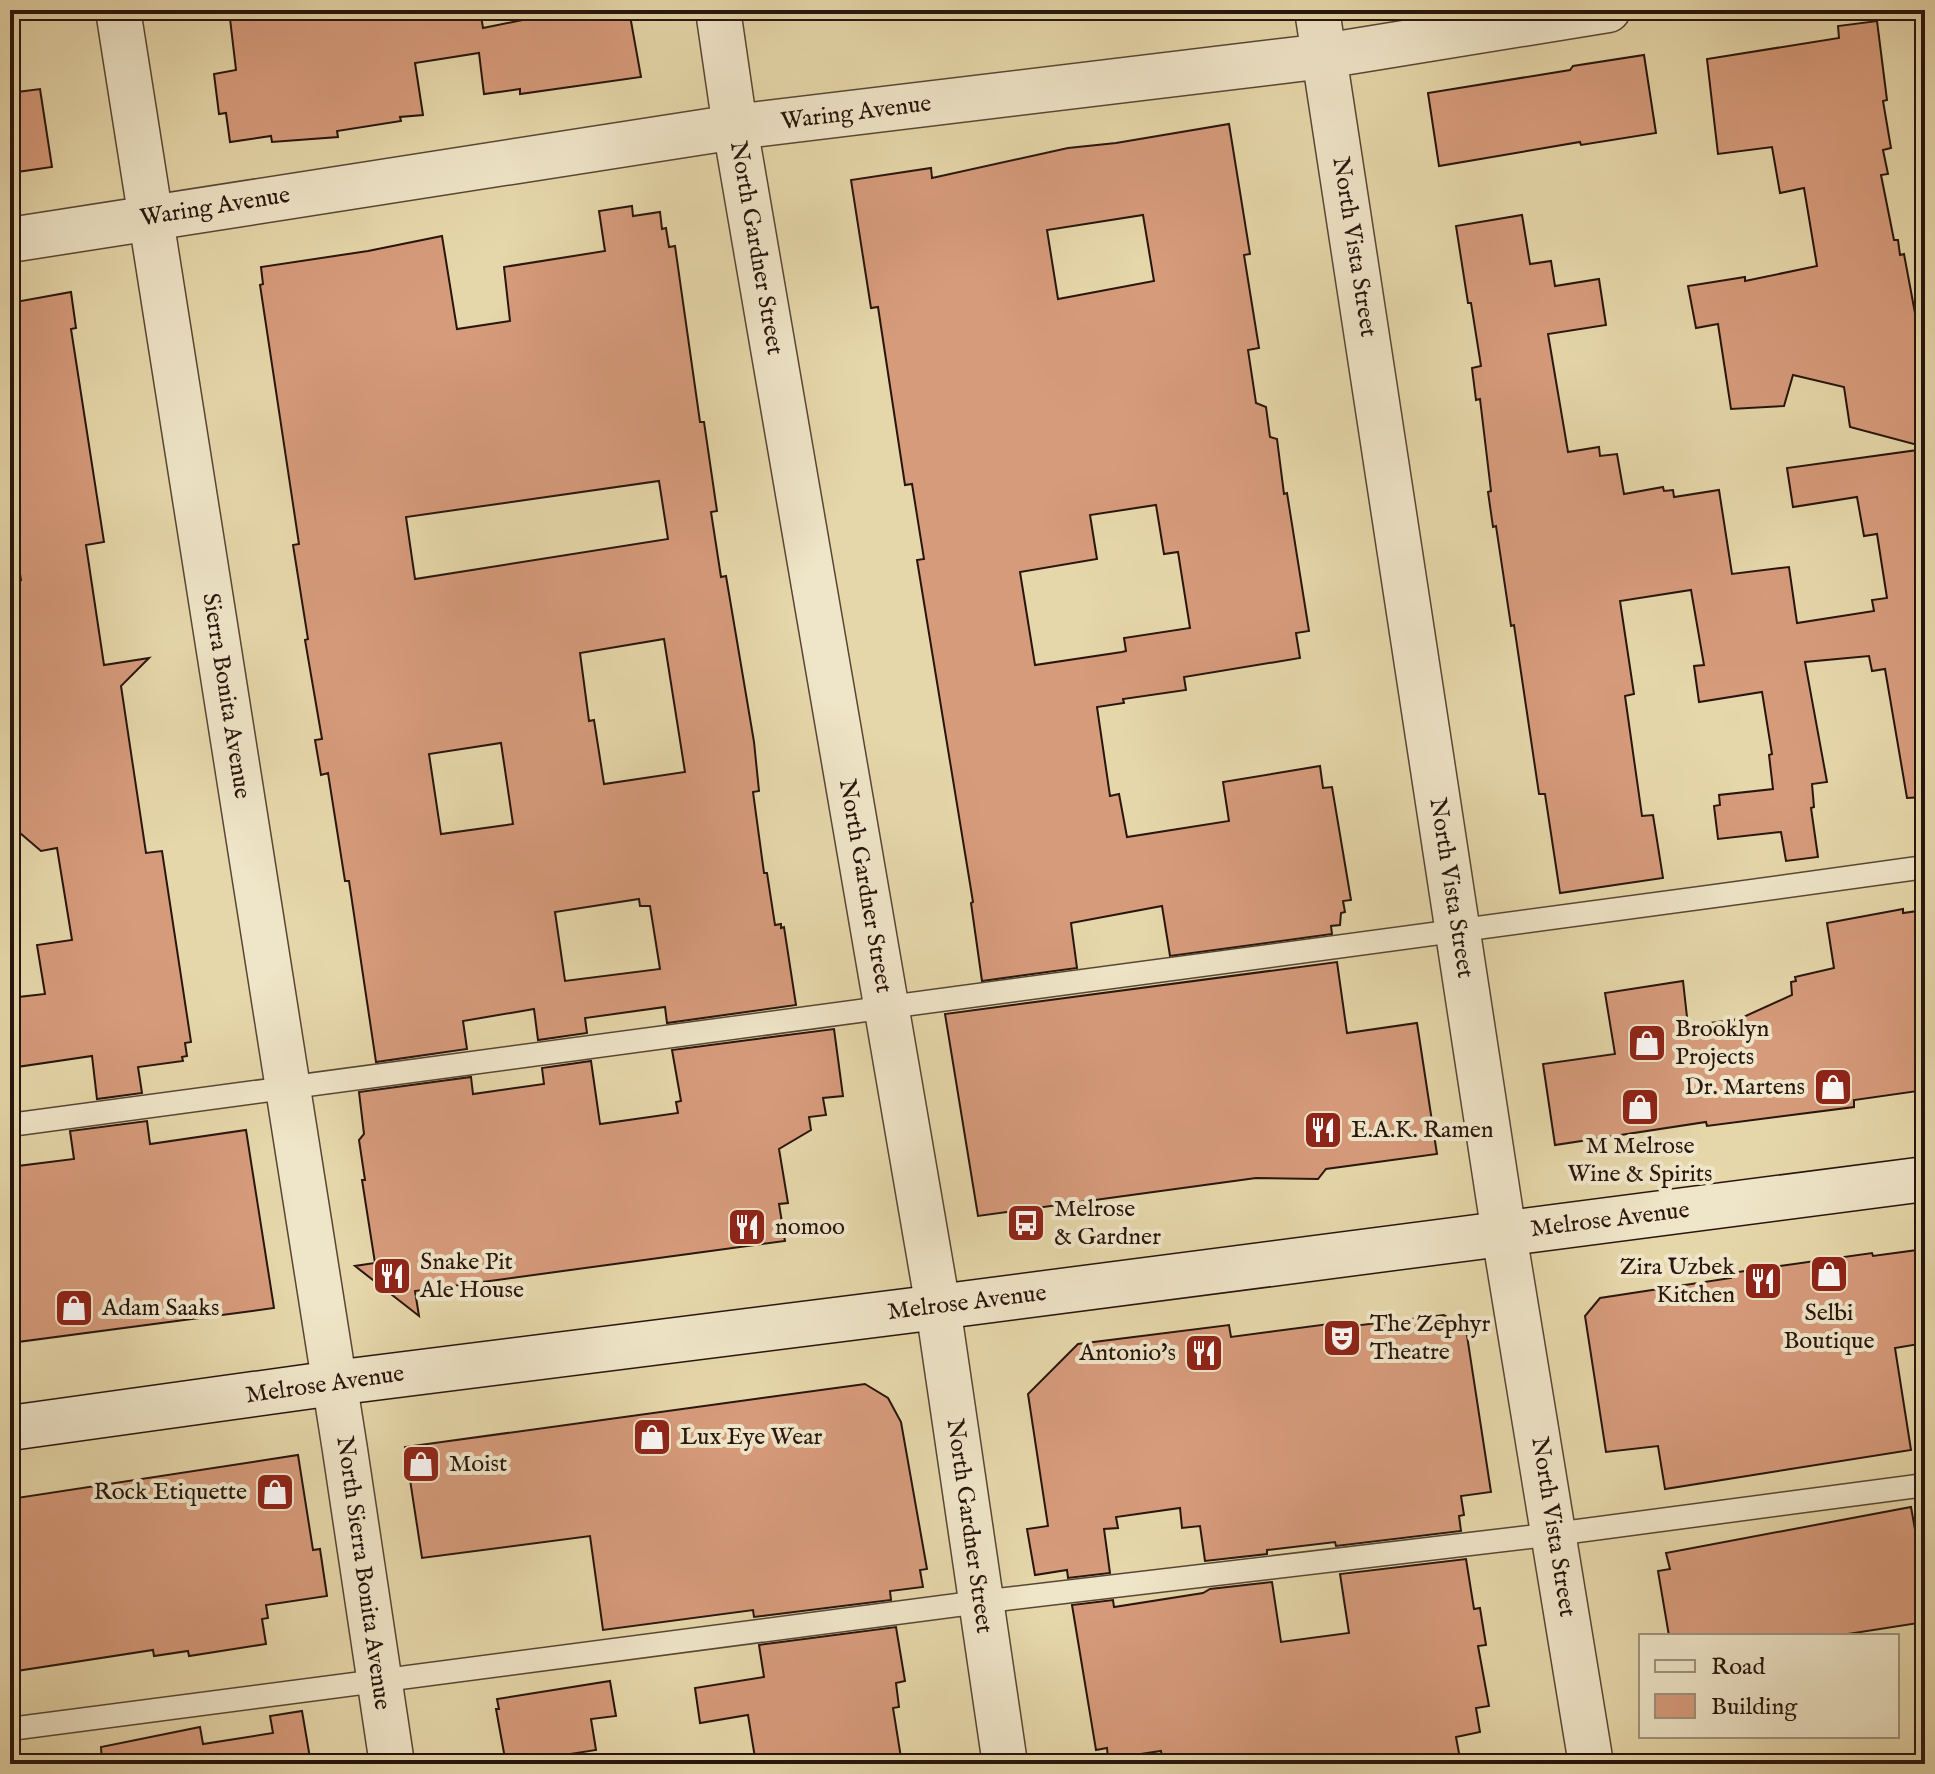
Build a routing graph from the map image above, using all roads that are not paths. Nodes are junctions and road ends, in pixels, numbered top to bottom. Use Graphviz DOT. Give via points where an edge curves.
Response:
graph roads {
  1 [pos="118,10"];
  2 [pos="718,10"];
  3 [pos="1317,10"];
  4 [pos="1608,10"];
  5 [pos="1324,56"];
  6 [pos="735,127"];
  7 [pos="151,217"];
  8 [pos="10,240"];
  9 [pos="1925,867"];
  10 [pos="1458,932"];
  11 [pos="886,1006"];
  12 [pos="287,1087"];
  13 [pos="10,1125"];
  14 [pos="1925,1179"];
  15 [pos="1504,1234"];
  16 [pos="938,1307"];
  17 [pos="334,1383"];
  18 [pos="10,1428"];
  19 [pos="1925,1485"];
  20 [pos="1555,1534"];
  21 [pos="980,1602"];
  22 [pos="379,1682"];
  23 [pos="10,1729"];
  24 [pos="392,1764"];
  25 [pos="1005,1764"];
  26 [pos="1591,1764"];
  1 -- 7 [label="street, Sierra Bonita Avenue"];
  2 -- 6 [label="street, North Gardner Street"];
  3 -- 5 [label="street, North Vista Street"];
  4 -- 5 [label="street, Waring Avenue"];
  5 -- 6 [label="street, Waring Avenue"];
  5 -- 10 [label="street, North Vista Street"];
  6 -- 7 [label="street, Waring Avenue"];
  6 -- 11 [label="street, North Gardner Street"];
  7 -- 8 [label="street, Waring Avenue"];
  7 -- 12 [label="street, Sierra Bonita Avenue"];
  9 -- 10 [label="lane"];
  10 -- 11 [label="lane"];
  10 -- 15 [label="street, North Vista Street"];
  11 -- 12 [label="lane"];
  11 -- 16 [label="street, North Gardner Street"];
  12 -- 13 [label="lane"];
  12 -- 17 [label="street, Sierra Bonita Avenue"];
  14 -- 15 [label="street, Melrose Avenue"];
  15 -- 16 [label="street, Melrose Avenue"];
  15 -- 20 [label="street, North Vista Street"];
  16 -- 17 [label="street, Melrose Avenue"];
  16 -- 21 [label="street, North Gardner Street"];
  17 -- 18 [label="street, Melrose Avenue"];
  17 -- 22 [label="street, North Sierra Bonita Avenue"];
  19 -- 20 [label="lane"];
  20 -- 21 [label="lane"];
  20 -- 26 [label="street, North Vista Street"];
  21 -- 22 [label="lane"];
  21 -- 25 [label="street, North Gardner Street"];
  22 -- 23 [label="lane"];
  22 -- 24 [label="street, North Sierra Bonita Avenue"];
}
